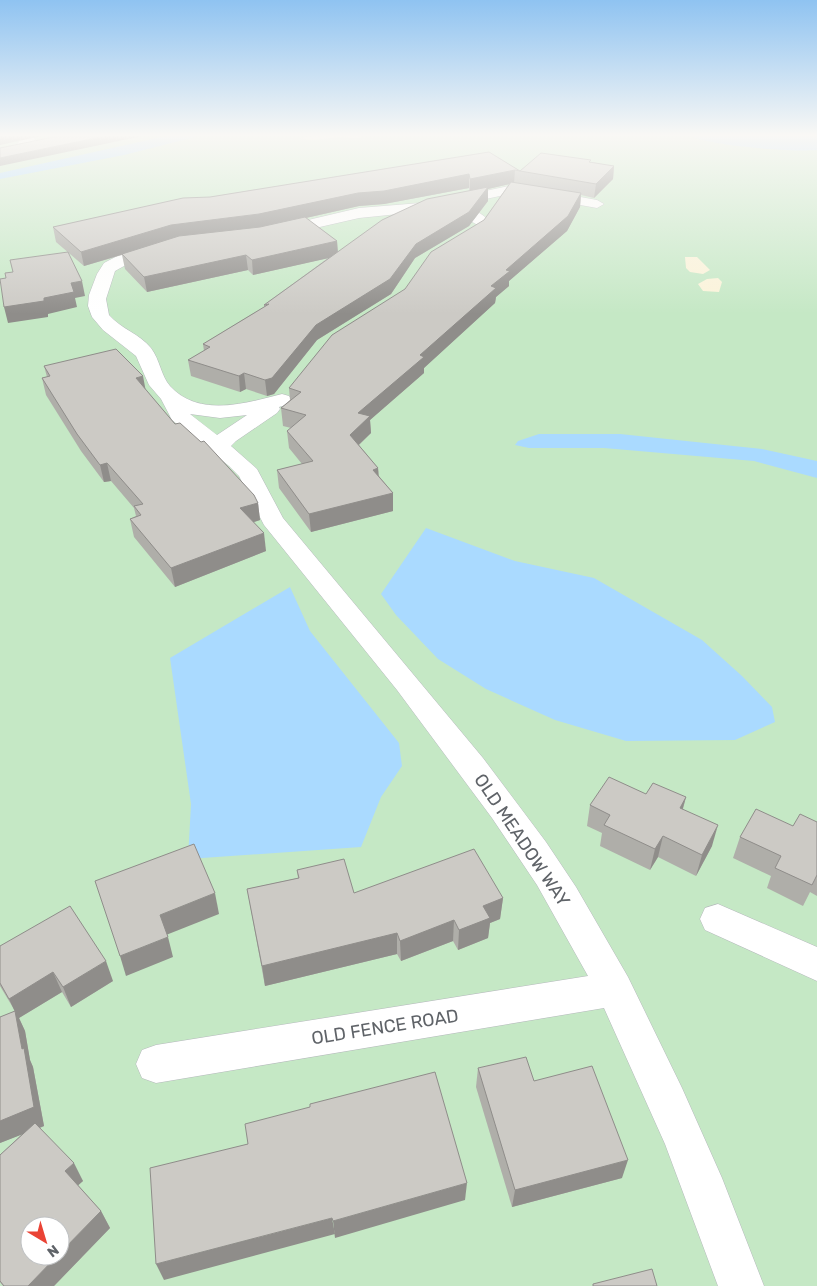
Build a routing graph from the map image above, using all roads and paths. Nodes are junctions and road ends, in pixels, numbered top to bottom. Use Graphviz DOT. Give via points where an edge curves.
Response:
graph roads {
  1 [pos="487,194"];
  2 [pos="502,194"];
  3 [pos="547,194"];
  4 [pos="597,204"];
  5 [pos="433,206"];
  6 [pos="261,235"];
  7 [pos="175,245"];
  8 [pos="171,398"];
  9 [pos="219,447"];
  10 [pos="718,919"];
  11 [pos="817,965"];
  12 [pos="614,989"];
  13 [pos="156,1064"];
  14 [pos="741,1286"];
  1 -- 5 [label="street"];
  2 -- 5 [label="street" via="477,228 465,211"];
  3 -- 4 [label="street"];
  5 -- 6 [label="street" via="359,213"];
  7 -- 8 [label="street, OLD MEADOW WAY" via="114,264 109,268 96,301 102,317 148,358 162,389"];
  8 -- 9 [label="street, OLD MEADOW WAY" via="179,416"];
  8 -- 9 [label="street" via="184,406 213,412 239,411 287,393 228,436"];
  9 -- 12 [label="street, OLD MEADOW WAY" via="249,474 272,520 485,782 536,854"];
  10 -- 11 [label="street"];
  12 -- 13 [label="street, OLD FENCE ROAD"];
  12 -- 14 [label="street, OLD MEADOW WAY" via="671,1108"];
}
